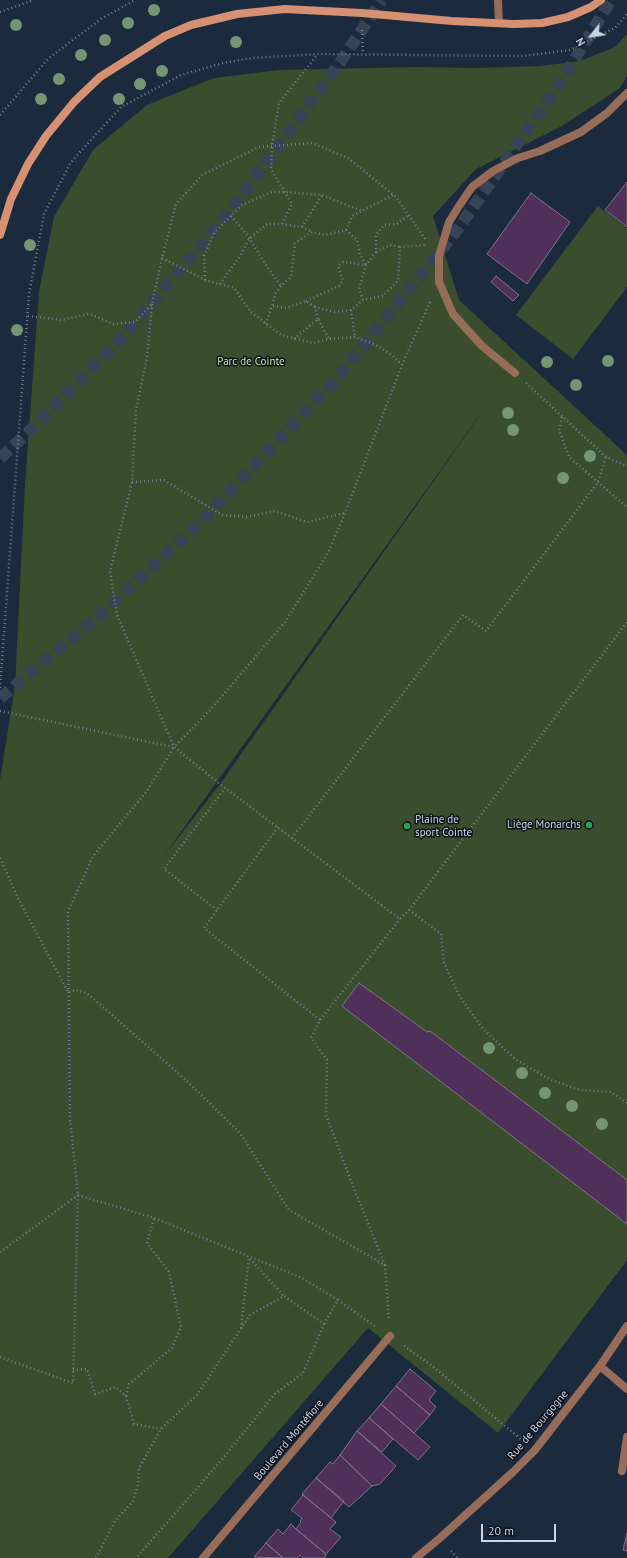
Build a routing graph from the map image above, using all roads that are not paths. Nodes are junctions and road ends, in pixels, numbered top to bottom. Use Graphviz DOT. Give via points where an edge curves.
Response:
graph roads {
  1 [pos="498,0"];
  2 [pos="601,0"];
  3 [pos="499,23"];
  4 [pos="627,93"];
  5 [pos="0,235"];
  6 [pos="515,372"];
  7 [pos="627,1326"];
  8 [pos="390,1336"];
  9 [pos="600,1366"];
  10 [pos="627,1389"];
  11 [pos="627,1437"];
  12 [pos="622,1471"];
  13 [pos="203,1558"];
  14 [pos="416,1558"];
  1 -- 3 [label="street"];
  2 -- 3 [label="street" via="568,17 542,23"];
  3 -- 5 [label="street" via="285,9 218,18 191,25 165,36 100,77 74,102 28,164 11,199"];
  4 -- 6 [label="street" via="607,113 581,132 493,171 472,187 449,222 439,256 439,282 453,314 482,346"];
  7 -- 9 [label="street, Rue de Bourgogne"];
  8 -- 13 [label="street, Boulevard Montéfiore"];
  9 -- 10 [label="street"];
  9 -- 14 [label="street, Rue de Bourgogne" via="535,1450"];
  11 -- 12 [label="street"];
}
